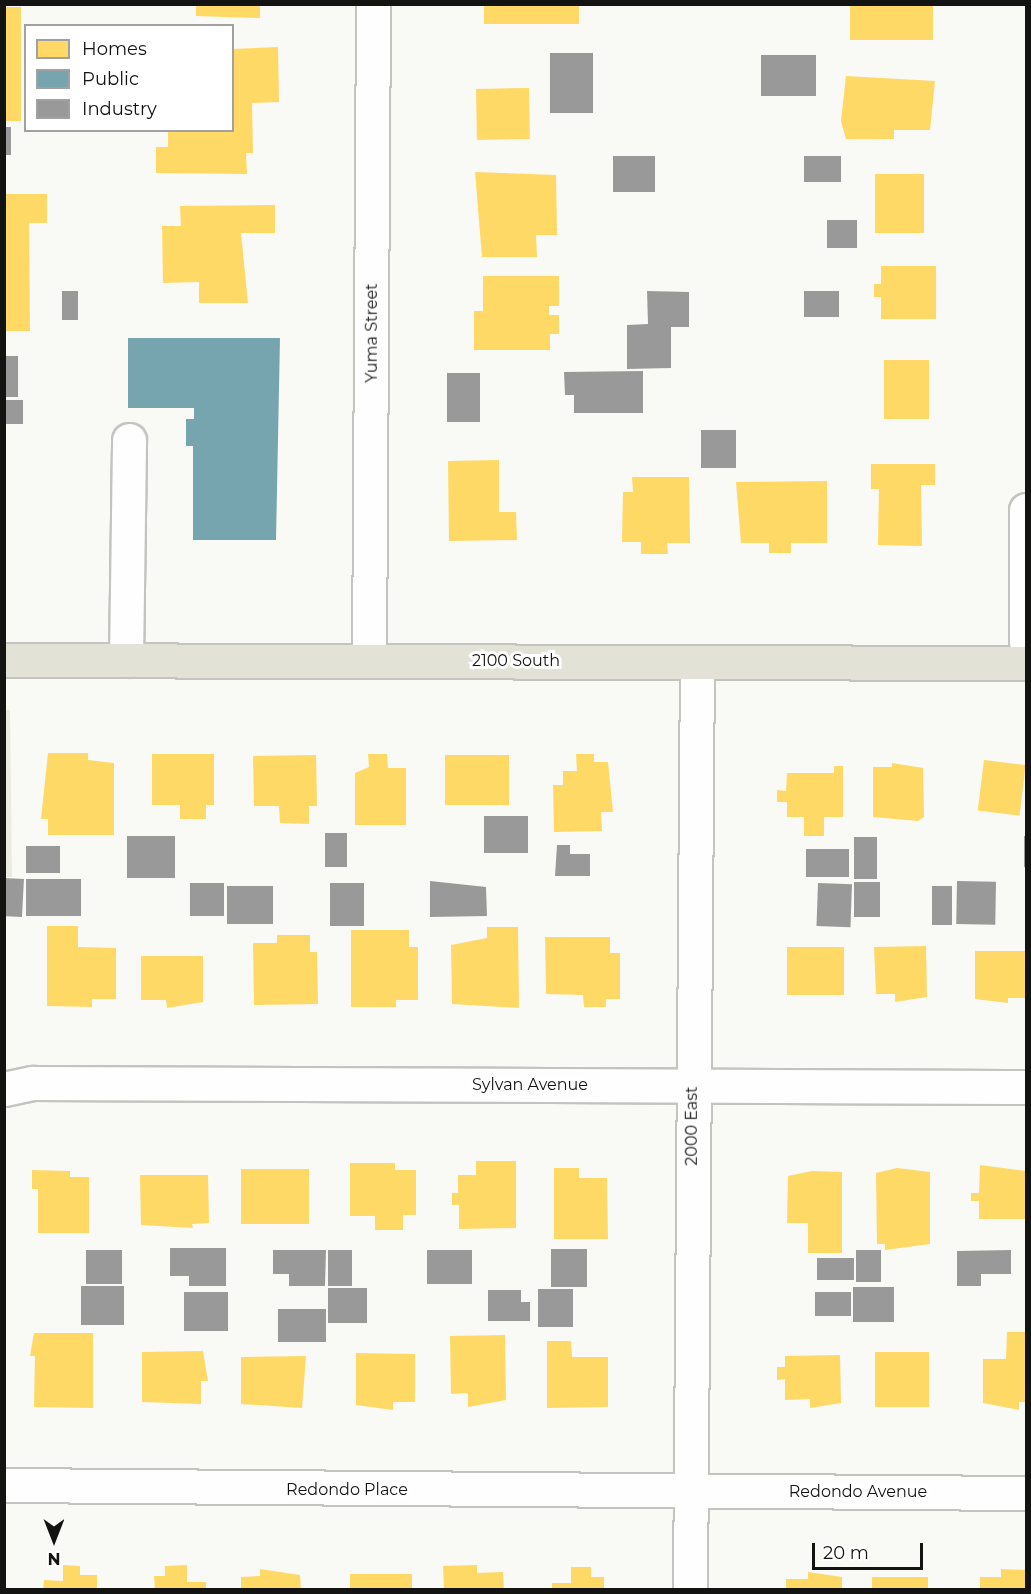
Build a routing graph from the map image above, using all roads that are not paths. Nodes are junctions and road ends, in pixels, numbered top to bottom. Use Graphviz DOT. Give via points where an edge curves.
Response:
graph roads {
  1 [pos="374,4"];
  2 [pos="129,440"];
  3 [pos="1026,510"];
  4 [pos="1026,642"];
  5 [pos="4,660"];
  6 [pos="126,660"];
  7 [pos="369,661"];
  8 [pos="697,662"];
  9 [pos="1026,663"];
  10 [pos="19,1086"];
  11 [pos="692,1086"];
  12 [pos="1026,1087"];
  13 [pos="4,1485"];
  14 [pos="690,1492"];
  15 [pos="1026,1493"];
  16 [pos="690,1590"];
  1 -- 7 [label="street, Yuma Street"];
  2 -- 6 [label="street"];
  3 -- 4 [label="street"];
  5 -- 6 [label="main road, 2100 South"];
  6 -- 7 [label="main road, 2100 South"];
  7 -- 8 [label="main road, 2100 South"];
  8 -- 9 [label="main road, 2100 South"];
  8 -- 11 [label="street, 2000 East"];
  10 -- 11 [label="street, Sylvan Avenue"];
  11 -- 12 [label="street, Sylvan Avenue"];
  11 -- 14 [label="street, 2000 East"];
  13 -- 14 [label="street, Redondo Place"];
  14 -- 15 [label="street, Redondo Avenue"];
  14 -- 16 [label="street, 2000 East"];
}
